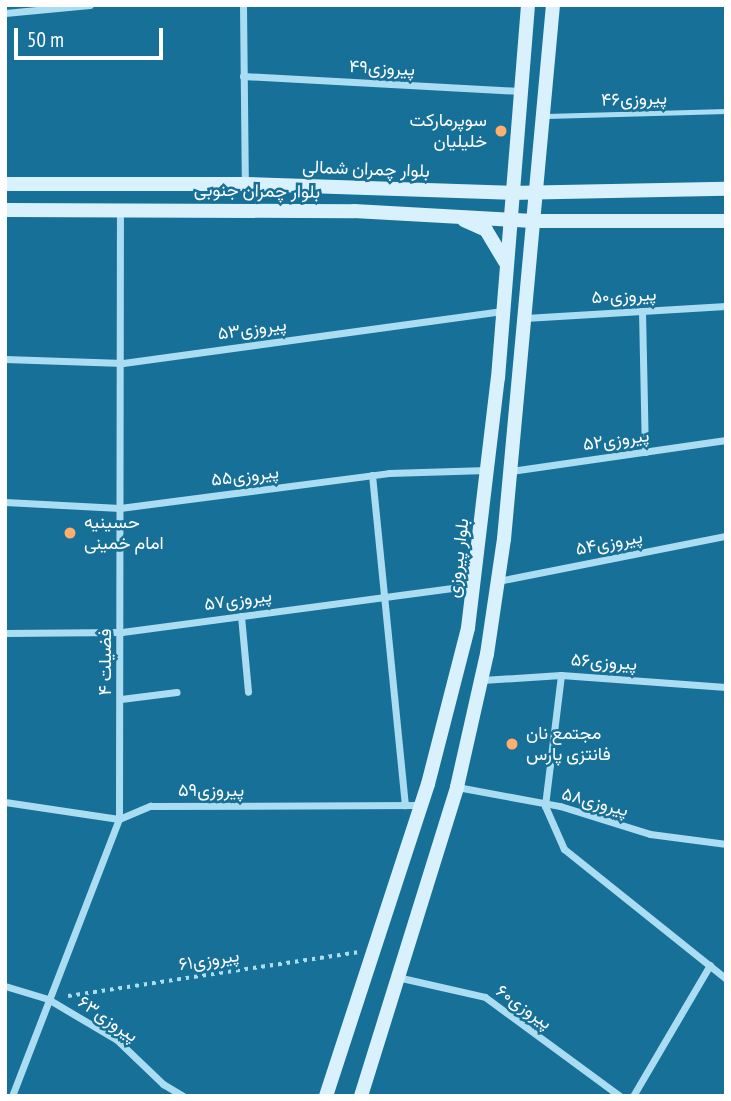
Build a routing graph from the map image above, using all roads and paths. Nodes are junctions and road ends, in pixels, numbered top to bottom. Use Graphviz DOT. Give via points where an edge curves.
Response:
graph roads {
  1 [pos="90,5"];
  2 [pos="243,5"];
  3 [pos="528,5"];
  4 [pos="553,5"];
  5 [pos="5,13"];
  6 [pos="243,76"];
  7 [pos="519,91"];
  8 [pos="726,111"];
  9 [pos="543,116"];
  10 [pos="5,184"];
  11 [pos="245,184"];
  12 [pos="726,189"];
  13 [pos="537,192"];
  14 [pos="510,193"];
  15 [pos="120,208"];
  16 [pos="5,210"];
  17 [pos="456,216"];
  18 [pos="508,219"];
  19 [pos="533,221"];
  20 [pos="726,221"];
  21 [pos="505,262"];
  22 [pos="726,306"];
  23 [pos="502,311"];
  24 [pos="642,311"];
  25 [pos="525,318"];
  26 [pos="5,359"];
  27 [pos="123,363"];
  28 [pos="726,440"];
  29 [pos="645,452"];
  30 [pos="488,470"];
  31 [pos="510,471"];
  32 [pos="372,475"];
  33 [pos="5,502"];
  34 [pos="120,508"];
  35 [pos="726,536"];
  36 [pos="498,581"];
  37 [pos="474,584"];
  38 [pos="387,596"];
  39 [pos="241,616"];
  40 [pos="122,632"];
  41 [pos="5,633"];
  42 [pos="561,675"];
  43 [pos="481,680"];
  44 [pos="726,687"];
  45 [pos="177,692"];
  46 [pos="248,692"];
  47 [pos="121,699"];
  48 [pos="457,787"];
  49 [pos="5,802"];
  50 [pos="405,805"];
  51 [pos="421,805"];
  52 [pos="545,806"];
  53 [pos="119,819"];
  54 [pos="726,844"];
  55 [pos="374,949"];
  56 [pos="710,965"];
  57 [pos="396,977"];
  58 [pos="726,979"];
  59 [pos="5,986"];
  60 [pos="48,999"];
  61 [pos="163,1084"];
  62 [pos="12,1096"];
  63 [pos="160,1096"];
  64 [pos="183,1096"];
  65 [pos="327,1096"];
  66 [pos="361,1096"];
  67 [pos="620,1096"];
  68 [pos="633,1096"];
  1 -- 5 [label="street"];
  2 -- 6 [label="street"];
  3 -- 7 [label="street, بلوار پیروزی"];
  4 -- 9 [label="street"];
  6 -- 7 [label="street, پیروزی۴۹"];
  6 -- 11 [label="street"];
  7 -- 14 [label="street, بلوار پیروزی"];
  8 -- 9 [label="lane, پیروزی۴۶"];
  9 -- 13 [label="street"];
  10 -- 11 [label="street, بلوار چمران شمالی"];
  11 -- 14 [label="street, بلوار چمران شمالی"];
  12 -- 13 [label="street, بلوار چمران شمالی"];
  13 -- 14 [label="street, بلوار چمران شمالی"];
  13 -- 19 [label="street"];
  14 -- 18 [label="street, بلوار پیروزی"];
  15 -- 16 [label="street, بلوار چمران جنوبی"];
  15 -- 17 [label="street, بلوار چمران جنوبی"];
  15 -- 27 [label="street, فضیلت ۴"];
  17 -- 18 [label="street, بلوار چمران جنوبی"];
  17 -- 21 [label="street" via="486,230"];
  18 -- 19 [label="street"];
  18 -- 21 [label="street, بلوار پیروزی"];
  19 -- 20 [label="street"];
  19 -- 25 [label="street"];
  21 -- 23 [label="street, بلوار پیروزی"];
  22 -- 24 [label="street, پیروزی۵۰"];
  23 -- 27 [label="street, پیروزی۵۳"];
  23 -- 30 [label="street, بلوار پیروزی"];
  24 -- 25 [label="street, پیروزی۵۰"];
  24 -- 29 [label="street"];
  25 -- 31 [label="street"];
  26 -- 27 [label="street, پیروزی۵۳"];
  27 -- 34 [label="street, فضیلت ۴"];
  28 -- 29 [label="street, پیروزی۵۲"];
  29 -- 31 [label="street, پیروزی۵۲"];
  30 -- 32 [label="street, پیروزی۵۵"];
  30 -- 37 [label="street, بلوار پیروزی"];
  31 -- 36 [label="street"];
  32 -- 34 [label="street, پیروزی۵۵"];
  32 -- 38 [label="street"];
  33 -- 34 [label="street, پیروزی۵۵"];
  34 -- 40 [label="street, فضیلت ۴"];
  35 -- 36 [label="street, پیروزی۵۴"];
  36 -- 43 [label="street"];
  37 -- 38 [label="street, پیروزی۵۷"];
  37 -- 51 [label="street, بلوار پیروزی" via="450,711"];
  38 -- 39 [label="street, پیروزی۵۷"];
  38 -- 50 [label="street"];
  39 -- 40 [label="street, پیروزی۵۷"];
  39 -- 46 [label="street"];
  40 -- 41 [label="street, پیروزی۵۷"];
  40 -- 47 [label="street, فضیلت ۴"];
  42 -- 43 [label="street, پیروزی۵۶"];
  42 -- 44 [label="street, پیروزی۵۶"];
  42 -- 52 [label="street"];
  43 -- 48 [label="street"];
  45 -- 47 [label="street"];
  47 -- 53 [label="street, فضیلت ۴"];
  48 -- 52 [label="street, پیروزی۵۸"];
  48 -- 57 [label="street"];
  49 -- 53 [label="street"];
  50 -- 51 [label="street, پیروزی۵۹"];
  50 -- 53 [label="street, پیروزی۵۹" via="150,806"];
  51 -- 55 [label="street, بلوار پیروزی"];
  52 -- 54 [label="street, پیروزی۵۸" via="560,806 650,834"];
  52 -- 56 [label="street" via="564,849"];
  53 -- 60 [label="street, فضیلت ۴"];
  55 -- 60 [label="path, پیروزی۶۱"];
  55 -- 65 [label="street, بلوار پیروزی"];
  56 -- 58 [label="street"];
  56 -- 68 [label="street"];
  57 -- 66 [label="street"];
  57 -- 67 [label="street, پیروزی۶۰" via="485,997"];
  59 -- 60 [label="street, پیروزی۶۳"];
  60 -- 61 [label="street, پیروزی۶۳" via="117,1040"];
  60 -- 62 [label="street, فضیلت ۴"];
  61 -- 63 [label="street"];
  61 -- 64 [label="street, پیروزی۶۳"];
}
